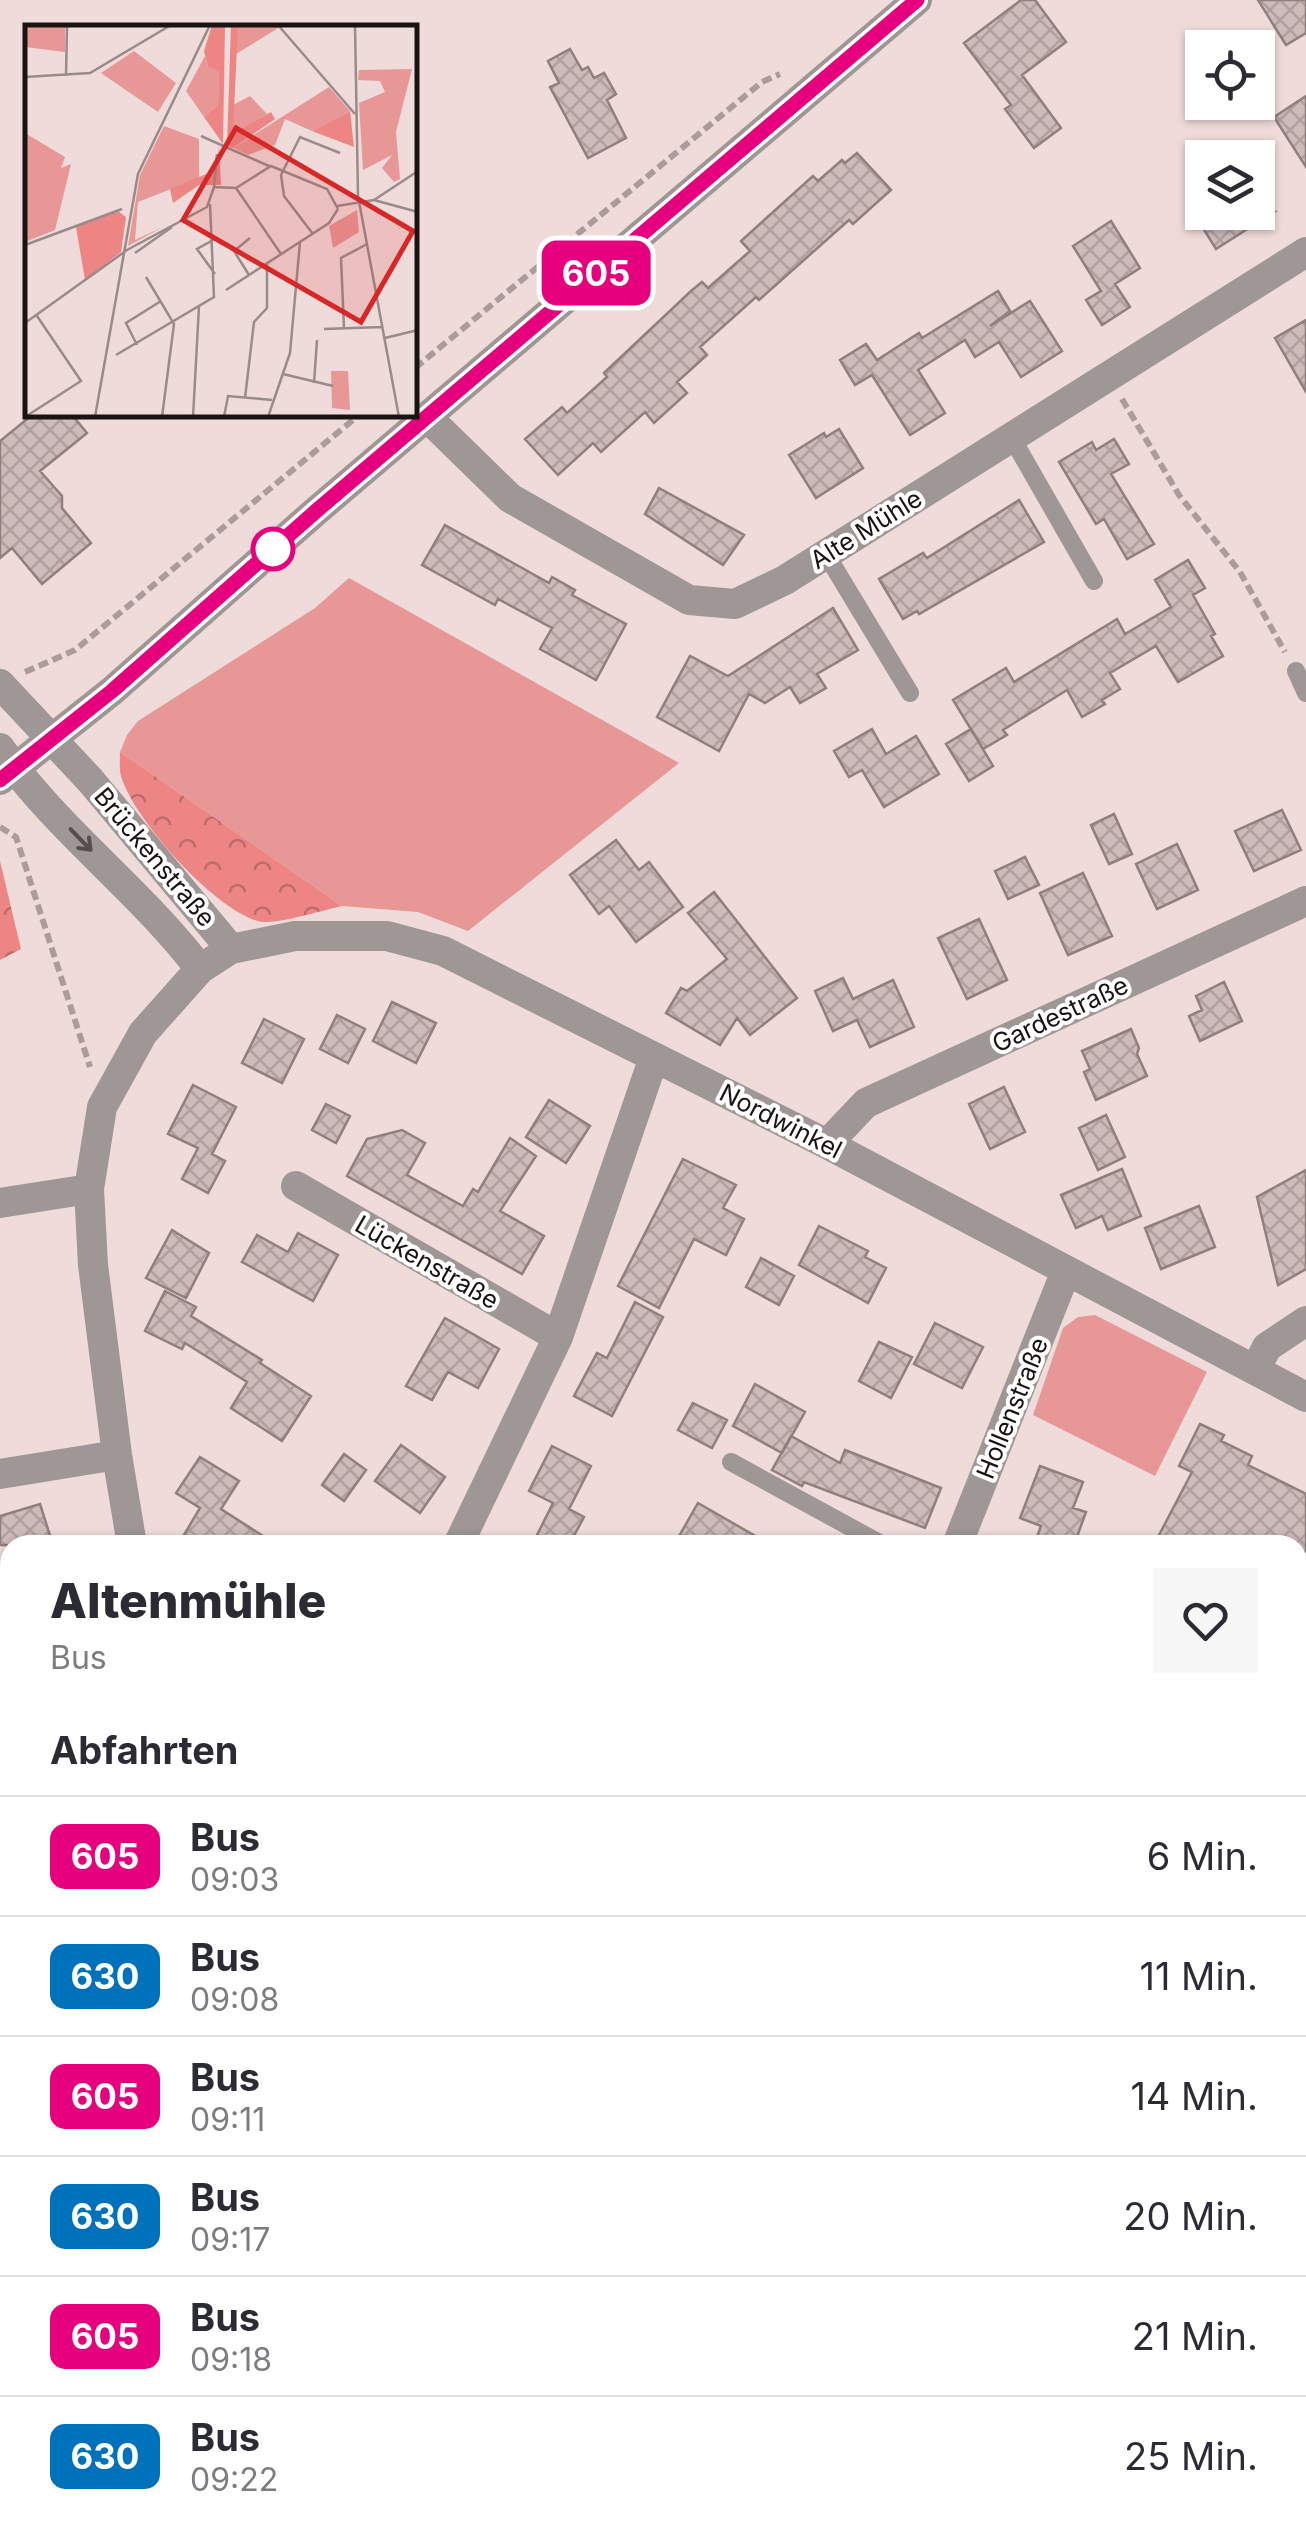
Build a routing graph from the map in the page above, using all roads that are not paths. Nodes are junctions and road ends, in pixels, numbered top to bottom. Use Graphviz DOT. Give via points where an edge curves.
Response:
graph roads {
  1 [pos="917,0"];
  2 [pos="1306,252"];
  3 [pos="428,417"];
  4 [pos="1012,438"];
  5 [pos="826,554"];
  6 [pos="1094,581"];
  7 [pos="1296,671"];
  8 [pos="2,686"];
  9 [pos="910,693"];
  10 [pos="1306,693"];
  11 [pos="53,738"];
  12 [pos="5,766"];
  13 [pos="1306,900"];
  14 [pos="232,949"];
  15 [pos="200,969"];
  16 [pos="654,1057"];
  17 [pos="827,1144"];
  18 [pos="296,1186"];
  19 [pos="89,1189"];
  20 [pos="0,1203"];
  21 [pos="1066,1271"];
  22 [pos="1306,1321"];
  23 [pos="558,1337"];
  24 [pos="1255,1370"];
  25 [pos="1306,1396"];
  26 [pos="117,1455"];
  27 [pos="731,1462"];
  28 [pos="0,1474"];
  29 [pos="130,1535"];
  30 [pos="463,1535"];
  31 [pos="865,1535"];
  32 [pos="961,1535"];
  1 -- 3 [label="street"];
  2 -- 4 [label="street, Alte Mühle"];
  3 -- 5 [label="street, Alte Mühle" via="510,498 689,600 735,604"];
  3 -- 11 [label="street"];
  4 -- 5 [label="street, Alte Mühle"];
  4 -- 6 [label="lane"];
  5 -- 9 [label="lane"];
  7 -- 10 [label="lane"];
  8 -- 11 [label="street, Brückenstraße"];
  11 -- 12 [label="street"];
  11 -- 14 [label="street, Brückenstraße"];
  12 -- 15 [label="street, Brückenstraße, one-way"];
  13 -- 17 [label="street, Gardestraße" via="866,1103"];
  14 -- 15 [label="street, Brückenstraße"];
  14 -- 16 [label="street, Nordwinkel" via="295,936 387,936 443,950"];
  15 -- 19 [label="street, Brückenstraße" via="143,1033 102,1107"];
  16 -- 17 [label="street, Nordwinkel"];
  16 -- 23 [label="street"];
  17 -- 21 [label="street, Nordwinkel"];
  18 -- 23 [label="street, Lückenstraße"];
  19 -- 20 [label="street"];
  19 -- 26 [label="street, Brückenstraße"];
  21 -- 24 [label="street, Nordwinkel"];
  21 -- 32 [label="street, Hollenstraße"];
  22 -- 24 [label="street" via="1266,1347"];
  23 -- 30 [label="street"];
  24 -- 25 [label="street, Nordwinkel"];
  26 -- 28 [label="street"];
  26 -- 29 [label="street, Brückenstraße"];
  27 -- 31 [label="lane"];
}
